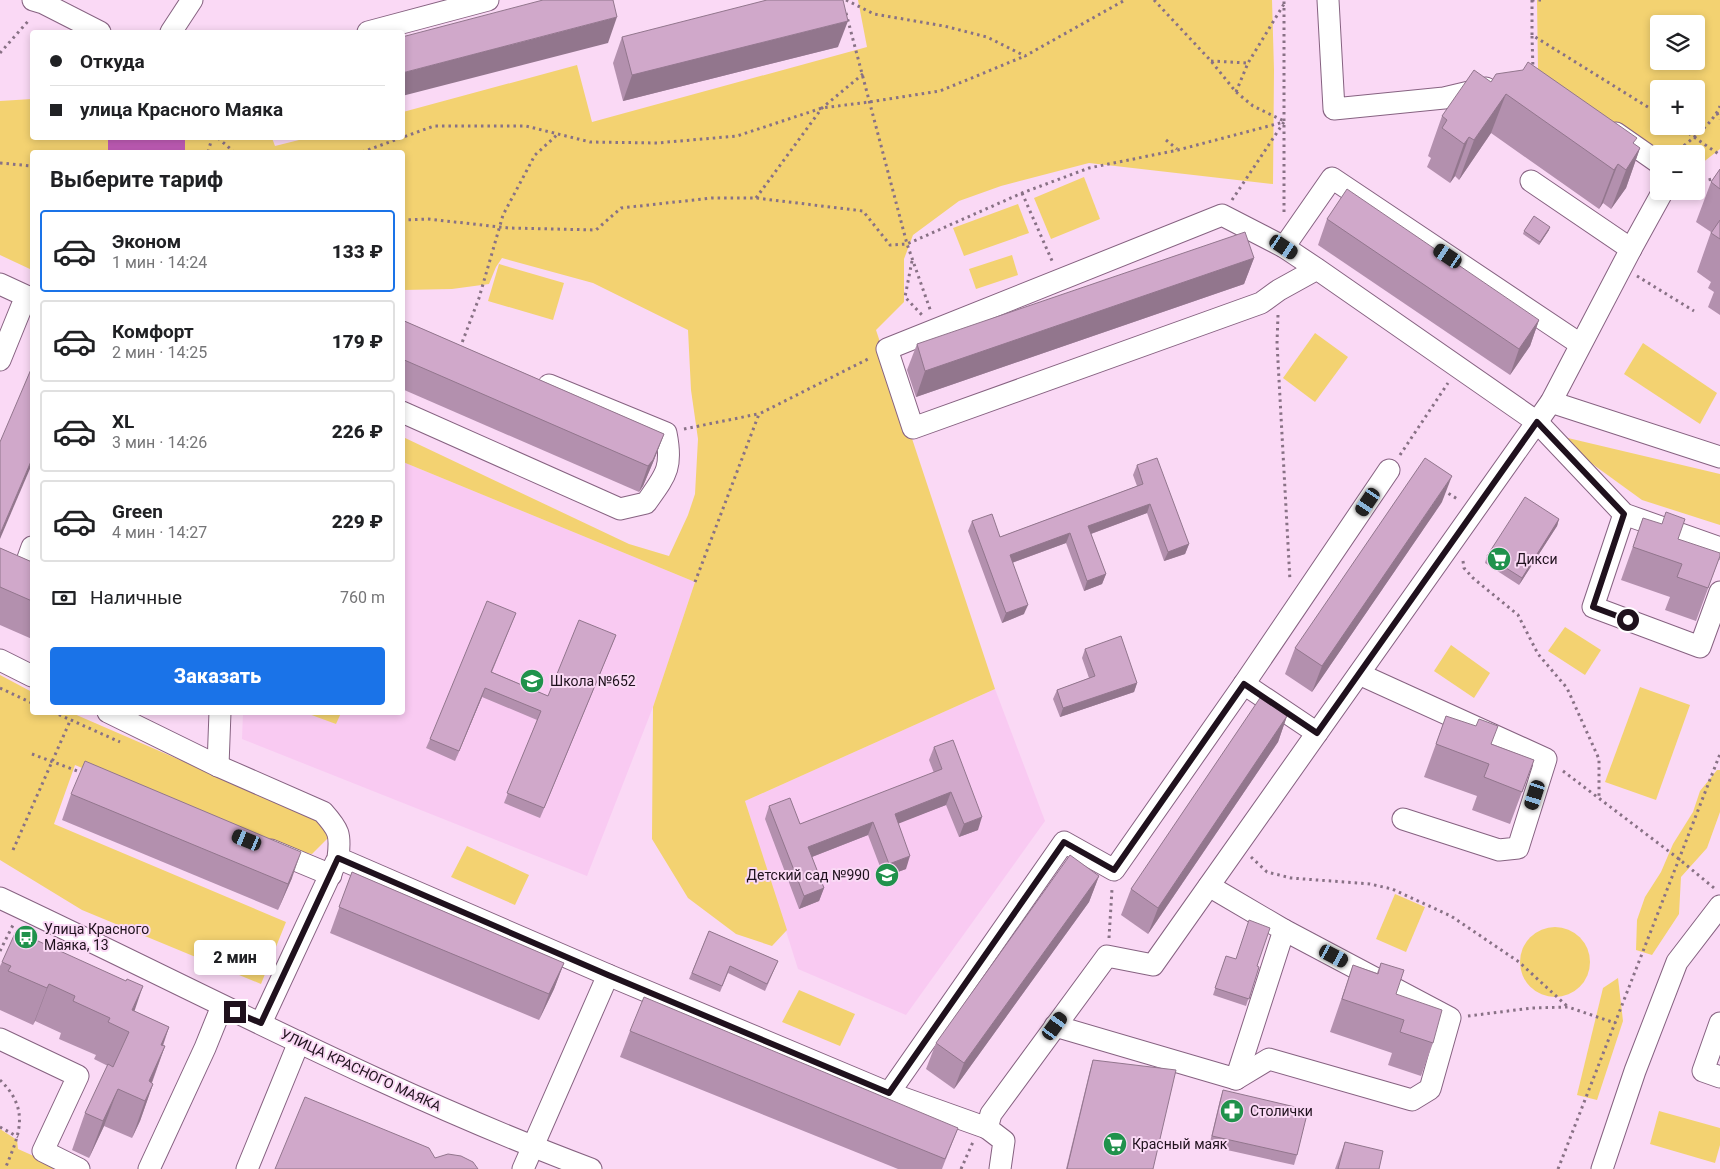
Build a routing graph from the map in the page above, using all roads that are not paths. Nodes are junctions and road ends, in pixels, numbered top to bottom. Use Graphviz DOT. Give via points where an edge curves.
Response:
graph roads {
  1 [pos="192,0"];
  2 [pos="488,0"];
  3 [pos="1328,0"];
  4 [pos="38,2"];
  5 [pos="96,30"];
  6 [pos="172,30"];
  7 [pos="376,30"];
  8 [pos="1533,77"];
  9 [pos="1596,120"];
  10 [pos="1650,157"];
  11 [pos="1531,181"];
  12 [pos="1659,200"];
  13 [pos="1284,247"];
  14 [pos="1631,249"];
  15 [pos="1317,269"];
  16 [pos="0,284"];
  17 [pos="29,297"];
  18 [pos="1580,344"];
  19 [pos="0,360"];
  20 [pos="530,377"];
  21 [pos="1551,402"];
  22 [pos="405,413"];
  23 [pos="1537,422"];
  24 [pos="1720,457"];
  25 [pos="1394,463"];
  26 [pos="1624,514"];
  27 [pos="1720,548"];
  28 [pos="1720,592"];
  29 [pos="0,660"];
  30 [pos="1359,674"];
  31 [pos="30,675"];
  32 [pos="1244,684"];
  33 [pos="114,715"];
  34 [pos="220,715"];
  35 [pos="1317,733"];
  36 [pos="218,766"];
  37 [pos="1403,819"];
  38 [pos="250,842"];
  39 [pos="334,867"];
  40 [pos="1209,886"];
  41 [pos="0,898"];
  42 [pos="1720,906"];
  43 [pos="1284,930"];
  44 [pos="608,975"];
  45 [pos="222,1006"];
  46 [pos="261,1023"];
  47 [pos="1720,1023"];
  48 [pos="1055,1026"];
  49 [pos="0,1039"];
  50 [pos="299,1042"];
  51 [pos="1720,1077"];
  52 [pos="1236,1079"];
  53 [pos="889,1093"];
  54 [pos="984,1127"];
  55 [pos="532,1147"];
  56 [pos="79,1169"];
  57 [pos="149,1169"];
  58 [pos="247,1169"];
  59 [pos="523,1169"];
  60 [pos="591,1169"];
  61 [pos="1000,1169"];
  62 [pos="1602,1169"];
  1 -- 6 [label="street"];
  2 -- 7 [label="street"];
  3 -- 8 [label="street" via="1334,109 1444,98"];
  4 -- 5 [label="street"];
  9 -- 10 [label="street"];
  11 -- 14 [label="street"];
  12 -- 14 [label="street"];
  13 -- 15 [label="street"];
  13 -- 15 [label="street" via="1222,215 887,349 913,428 1261,303"];
  13 -- 18 [label="street" via="1332,178"];
  14 -- 18 [label="street"];
  15 -- 23 [label="street"];
  16 -- 17 [label="street"];
  17 -- 19 [label="street"];
  18 -- 21 [label="street"];
  20 -- 22 [label="street" via="666,433 670,452 666,475 646,503 620,509"];
  21 -- 23 [label="street"];
  21 -- 24 [label="street"];
  23 -- 26 [label="street"];
  23 -- 30 [label="street"];
  25 -- 32 [label="street"];
  26 -- 27 [label="street"];
  26 -- 28 [label="street" via="1593,607 1700,647"];
  29 -- 31 [label="street"];
  30 -- 35 [label="street"];
  30 -- 37 [label="street" via="1546,759 1518,848 1499,850"];
  32 -- 35 [label="street"];
  32 -- 53 [label="street" via="1114,870 1064,842"];
  33 -- 36 [label="street"];
  34 -- 36 [label="street"];
  35 -- 40 [label="street"];
  36 -- 39 [label="street" via="323,812 341,839"];
  38 -- 39 [label="street"];
  39 -- 44 [label="street"];
  39 -- 46 [label="street"];
  40 -- 43 [label="street"];
  40 -- 48 [label="street" via="1153,965 1107,956"];
  41 -- 45 [label="street, УЛИЦА КРАСНОГО МАЯКА"];
  42 -- 62 [label="street" via="1677,962"];
  43 -- 52 [label="street"];
  43 -- 52 [label="street" via="1450,1018 1430,1089 1412,1100 1268,1059"];
  44 -- 53 [label="street"];
  44 -- 55 [label="street"];
  45 -- 46 [label="street, УЛИЦА КРАСНОГО МАЯКА"];
  45 -- 57 [label="street"];
  46 -- 50 [label="street, УЛИЦА КРАСНОГО МАЯКА"];
  47 -- 51 [label="street" via="1703,1071"];
  48 -- 52 [label="street"];
  48 -- 54 [label="street"];
  49 -- 56 [label="street" via="78,1076 43,1151"];
  50 -- 55 [label="street, УЛИЦА КРАСНОГО МАЯКА"];
  50 -- 58 [label="street"];
  53 -- 54 [label="street"];
  54 -- 61 [label="street" via="1004,1141"];
  55 -- 59 [label="street"];
  55 -- 60 [label="street, УЛИЦА КРАСНОГО МАЯКА"];
}
